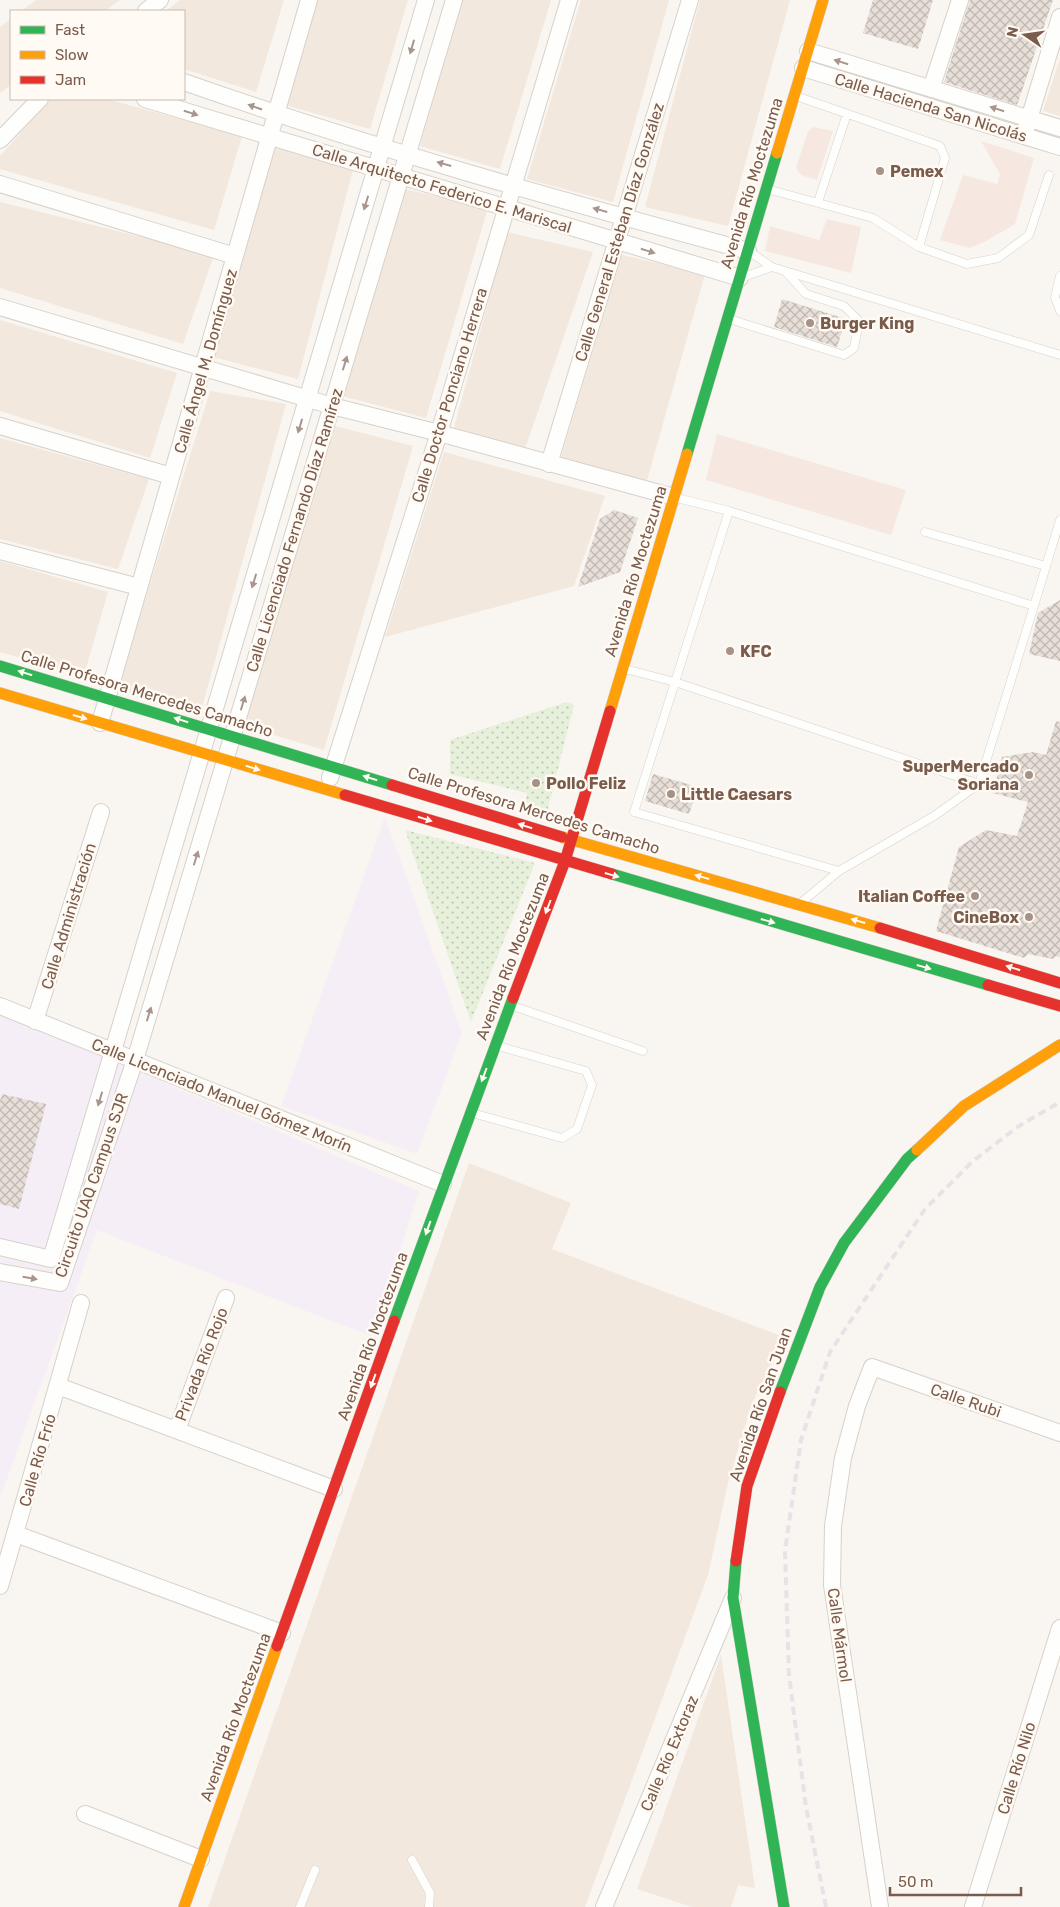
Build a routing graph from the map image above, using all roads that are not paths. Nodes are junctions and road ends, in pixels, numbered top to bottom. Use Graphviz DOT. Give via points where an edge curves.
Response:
graph roads {
  1 [pos="160,0"];
  2 [pos="309,0"];
  3 [pos="426,0"];
  4 [pos="454,0"];
  5 [pos="569,0"];
  6 [pos="690,0"];
  7 [pos="823,0"];
  8 [pos="960,0"];
  9 [pos="147,10"];
  10 [pos="1060,17"];
  11 [pos="808,51"];
  12 [pos="803,68"];
  13 [pos="185,82"];
  14 [pos="931,89"];
  15 [pos="794,95"];
  16 [pos="39,100"];
  17 [pos="147,100"];
  18 [pos="276,114"];
  19 [pos="847,114"];
  20 [pos="1029,119"];
  21 [pos="1060,128"];
  22 [pos="270,136"];
  23 [pos="1025,136"];
  24 [pos="0,140"];
  25 [pos="383,146"];
  26 [pos="1060,147"];
  27 [pos="408,154"];
  28 [pos="376,169"];
  29 [pos="1049,175"];
  30 [pos="401,176"];
  31 [pos="0,184"];
  32 [pos="512,184"];
  33 [pos="767,189"];
  34 [pos="818,202"];
  35 [pos="505,207"];
  36 [pos="624,217"];
  37 [pos="616,241"];
  38 [pos="919,247"];
  39 [pos="748,250"];
  40 [pos="235,256"];
  41 [pos="772,267"];
  42 [pos="785,271"];
  43 [pos="1060,276"];
  44 [pos="740,278"];
  45 [pos="0,307"];
  46 [pos="1060,311"];
  47 [pos="727,318"];
  48 [pos="1060,355"];
  49 [pos="203,367"];
  50 [pos="308,399"];
  51 [pos="332,406"];
  52 [pos="0,426"];
  53 [pos="439,432"];
  54 [pos="549,464"];
  55 [pos="171,476"];
  56 [pos="674,498"];
  57 [pos="729,511"];
  58 [pos="1060,520"];
  59 [pos="925,532"];
  60 [pos="0,551"];
  61 [pos="1046,566"];
  62 [pos="139,587"];
  63 [pos="1034,606"];
  64 [pos="0,666"];
  65 [pos="623,669"];
  66 [pos="675,682"];
  67 [pos="0,694"];
  68 [pos="107,698"];
  69 [pos="100,723"];
  70 [pos="210,729"];
  71 [pos="232,736"];
  72 [pos="203,753"];
  73 [pos="225,760"];
  74 [pos="333,766"];
  75 [pos="979,784"];
  76 [pos="326,790"];
  77 [pos="101,812"];
  78 [pos="572,840"];
  79 [pos="565,861"];
  80 [pos="839,871"];
  81 [pos="800,905"];
  82 [pos="895,932"];
  83 [pos="889,957"];
  84 [pos="1060,982"];
  85 [pos="511,1005"];
  86 [pos="0,1006"];
  87 [pos="1060,1006"];
  88 [pos="35,1021"];
  89 [pos="1060,1044"];
  90 [pos="496,1046"];
  91 [pos="643,1051"];
  92 [pos="114,1052"];
  93 [pos="135,1060"];
  94 [pos="470,1112"];
  95 [pos="443,1184"];
  96 [pos="0,1247"];
  97 [pos="0,1272"];
  98 [pos="226,1298"];
  99 [pos="81,1303"];
  100 [pos="872,1367"];
  101 [pos="58,1386"];
  102 [pos="177,1430"];
  103 [pos="1060,1433"];
  104 [pos="334,1489"];
  105 [pos="16,1534"];
  106 [pos="0,1586"];
  107 [pos="733,1598"];
  108 [pos="1060,1628"];
  109 [pos="282,1633"];
  110 [pos="85,1814"];
  111 [pos="201,1859"];
  112 [pos="412,1860"];
  113 [pos="314,1870"];
  114 [pos="184,1907"];
  115 [pos="300,1907"];
  116 [pos="429,1907"];
  117 [pos="604,1907"];
  118 [pos="784,1907"];
  119 [pos="880,1907"];
  120 [pos="973,1907"];
  1 -- 9 [label="street"];
  2 -- 18 [label="street, Calle Ángel M. Domínguez"];
  3 -- 25 [label="street, Calle Licenciado Fernando Díaz Ramírez, one-way"];
  4 -- 27 [label="street, Calle Licenciado Fernando Díaz Ramírez"];
  5 -- 32 [label="street, Calle Doctor Ponciano Herrera"];
  6 -- 36 [label="street, Calle General Esteban Díaz González"];
  7 -- 11 [label="street, Avenida Río Moctezuma"];
  8 -- 14 [label="street"];
  10 -- 20 [label="street"];
  11 -- 12 [label="street, Avenida Río Moctezuma"];
  14 -- 11 [label="street, Calle Hacienda San Nicolás, one-way"];
  12 -- 15 [label="street, Avenida Río Moctezuma"];
  12 -- 23 [label="street, Calle Hacienda San Nicolás"];
  18 -- 13 [label="street, Calle Arquitecto Federico E. Mariscal, one-way"];
  20 -- 14 [label="street, Calle Hacienda San Nicolás, one-way"];
  15 -- 19 [label="lane"];
  15 -- 33 [label="street, Avenida Río Moctezuma"];
  16 -- 24 [label="street"];
  17 -- 22 [label="street, Calle Arquitecto Federico E. Mariscal, one-way"];
  18 -- 22 [label="street, Calle Ángel M. Domínguez"];
  18 -- 25 [label="street, Calle Arquitecto Federico E. Mariscal"];
  19 -- 34 [label="lane"];
  19 -- 38 [label="lane" via="940,146 946,158"];
  20 -- 21 [label="street, Calle Hacienda San Nicolás"];
  20 -- 23 [label="street"];
  22 -- 28 [label="street, Calle Arquitecto Federico E. Mariscal"];
  22 -- 40 [label="street, Calle Ángel M. Domínguez"];
  23 -- 26 [label="street, Calle Hacienda San Nicolás"];
  25 -- 27 [label="street, Calle Arquitecto Federico E. Mariscal"];
  25 -- 28 [label="street, Calle Licenciado Fernando Díaz Ramírez"];
  27 -- 30 [label="street, Calle Licenciado Fernando Díaz Ramírez"];
  32 -- 27 [label="street, Calle Arquitecto Federico E. Mariscal, one-way"];
  28 -- 30 [label="street, Calle Arquitecto Federico E. Mariscal"];
  28 -- 50 [label="street, Calle Licenciado Fernando Díaz Ramírez, one-way"];
  29 -- 38 [label="lane" via="1030,235 998,258 967,264"];
  30 -- 35 [label="street, Calle Arquitecto Federico E. Mariscal"];
  51 -- 30 [label="street, Calle Licenciado Fernando Díaz Ramírez, one-way"];
  31 -- 40 [label="street"];
  32 -- 35 [label="street, Calle Doctor Ponciano Herrera"];
  36 -- 32 [label="street, Calle Arquitecto Federico E. Mariscal, one-way"];
  33 -- 34 [label="lane"];
  33 -- 39 [label="street, Avenida Río Moctezuma"];
  34 -- 38 [label="lane" via="872,218"];
  35 -- 37 [label="street, Calle Arquitecto Federico E. Mariscal"];
  35 -- 53 [label="street, Calle Doctor Ponciano Herrera"];
  36 -- 37 [label="street, Calle General Esteban Díaz González"];
  36 -- 39 [label="street, Calle Arquitecto Federico E. Mariscal"];
  37 -- 44 [label="street, Calle Arquitecto Federico E. Mariscal, one-way"];
  37 -- 54 [label="street, Calle General Esteban Díaz González"];
  39 -- 41 [label="lane"];
  39 -- 44 [label="street, Avenida Río Moctezuma"];
  40 -- 49 [label="street, Calle Ángel M. Domínguez"];
  41 -- 42 [label="lane"];
  41 -- 44 [label="lane"];
  42 -- 47 [label="lane" via="806,294 844,306 859,321 854,348 844,355"];
  42 -- 48 [label="lane"];
  43 -- 46 [label="lane" via="1055,297"];
  44 -- 47 [label="street, Avenida Río Moctezuma"];
  45 -- 49 [label="street"];
  47 -- 56 [label="street, Avenida Río Moctezuma"];
  49 -- 50 [label="street"];
  49 -- 55 [label="street, Calle Ángel M. Domínguez"];
  50 -- 51 [label="street"];
  50 -- 70 [label="street, Calle Licenciado Fernando Díaz Ramírez, one-way"];
  51 -- 53 [label="street"];
  71 -- 51 [label="street, Calle Licenciado Fernando Díaz Ramírez, one-way"];
  52 -- 55 [label="street"];
  53 -- 54 [label="street"];
  53 -- 74 [label="street, Calle Doctor Ponciano Herrera"];
  54 -- 56 [label="street"];
  55 -- 62 [label="street, Calle Ángel M. Domínguez"];
  56 -- 57 [label="lane"];
  56 -- 65 [label="street, Avenida Río Moctezuma"];
  57 -- 63 [label="lane"];
  57 -- 66 [label="lane"];
  58 -- 61 [label="lane"];
  59 -- 61 [label="lane"];
  60 -- 62 [label="street"];
  61 -- 63 [label="lane"];
  62 -- 68 [label="street, Calle Ángel M. Domínguez"];
  63 -- 75 [label="lane"];
  68 -- 64 [label="street, Calle Profesora Mercedes Camacho, one-way"];
  65 -- 66 [label="lane"];
  65 -- 78 [label="street, Avenida Río Moctezuma"];
  66 -- 75 [label="lane"];
  66 -- 80 [label="lane" via="634,812"];
  67 -- 69 [label="street, one-way"];
  68 -- 69 [label="street, Calle Ángel M. Domínguez"];
  70 -- 68 [label="street, Calle Profesora Mercedes Camacho, one-way"];
  69 -- 72 [label="street"];
  70 -- 71 [label="street, Calle Profesora Mercedes Camacho"];
  70 -- 72 [label="street, Calle Licenciado Fernando Díaz Ramírez"];
  71 -- 73 [label="street, Calle Licenciado Fernando Díaz Ramírez"];
  71 -- 74 [label="street, Calle Profesora Mercedes Camacho"];
  72 -- 73 [label="street"];
  72 -- 92 [label="street, Calle Licenciado Fernando Díaz Ramírez"];
  73 -- 76 [label="street, one-way"];
  93 -- 73 [label="street, Calle Licenciado Fernando Díaz Ramírez, one-way"];
  74 -- 76 [label="street, Calle Doctor Ponciano Herrera"];
  78 -- 74 [label="street, Calle Profesora Mercedes Camacho, one-way"];
  75 -- 80 [label="lane" via="934,816"];
  76 -- 79 [label="street, one-way"];
  77 -- 88 [label="street, Calle Administración"];
  78 -- 79 [label="street, Avenida Río Moctezuma"];
  81 -- 78 [label="street, Calle Profesora Mercedes Camacho, one-way"];
  79 -- 83 [label="street, one-way"];
  79 -- 85 [label="street, Avenida Río Moctezuma, one-way"];
  80 -- 81 [label="lane"];
  82 -- 81 [label="street, Calle Profesora Mercedes Camacho, one-way"];
  82 -- 83 [label="street"];
  84 -- 82 [label="street, Calle Profesora Mercedes Camacho, one-way"];
  83 -- 87 [label="street, one-way"];
  85 -- 90 [label="street, Avenida Río Moctezuma"];
  85 -- 91 [label="lane"];
  86 -- 88 [label="street, Calle Licenciado Manuel Gómez Morín"];
  88 -- 92 [label="street, Calle Licenciado Manuel Gómez Morín"];
  89 -- 107 [label="street, Avenida Río San Juan" via="964,1106 907,1159 844,1243 820,1287 800,1336 747,1486"];
  90 -- 94 [label="street, Avenida Río Moctezuma, one-way"];
  90 -- 94 [label="lane" via="586,1071 592,1085 577,1129 562,1138"];
  92 -- 93 [label="street, Calle Licenciado Manuel Gómez Morín"];
  92 -- 96 [label="street, Circuito UAQ Campus SJR, one-way" via="51,1259"];
  93 -- 95 [label="street, Calle Licenciado Manuel Gómez Morín"];
  97 -- 93 [label="street, Circuito UAQ Campus SJR, one-way" via="60,1283"];
  94 -- 95 [label="street, Avenida Río Moctezuma"];
  95 -- 104 [label="street, Avenida Río Moctezuma, one-way"];
  98 -- 102 [label="street, Privada Río Rojo"];
  99 -- 101 [label="street, Calle Río Frío"];
  100 -- 103 [label="street, Calle Rubi"];
  100 -- 119 [label="street, Calle Mármol" via="843,1458 834,1526 832,1585"];
  101 -- 102 [label="street"];
  101 -- 105 [label="street, Calle Río Frío"];
  102 -- 104 [label="street"];
  104 -- 109 [label="street, Avenida Río Moctezuma"];
  105 -- 106 [label="street, Calle Río Frío"];
  105 -- 109 [label="street"];
  107 -- 117 [label="street, Calle Río Extoraz"];
  107 -- 118 [label="street, Avenida Río San Juan"];
  108 -- 120 [label="street, Calle Río Nilo"];
  109 -- 111 [label="street, Avenida Río Moctezuma"];
  110 -- 111 [label="street"];
  111 -- 114 [label="street, Avenida Río Moctezuma"];
  112 -- 116 [label="lane" via="430,1893"];
  113 -- 115 [label="lane"];
}
